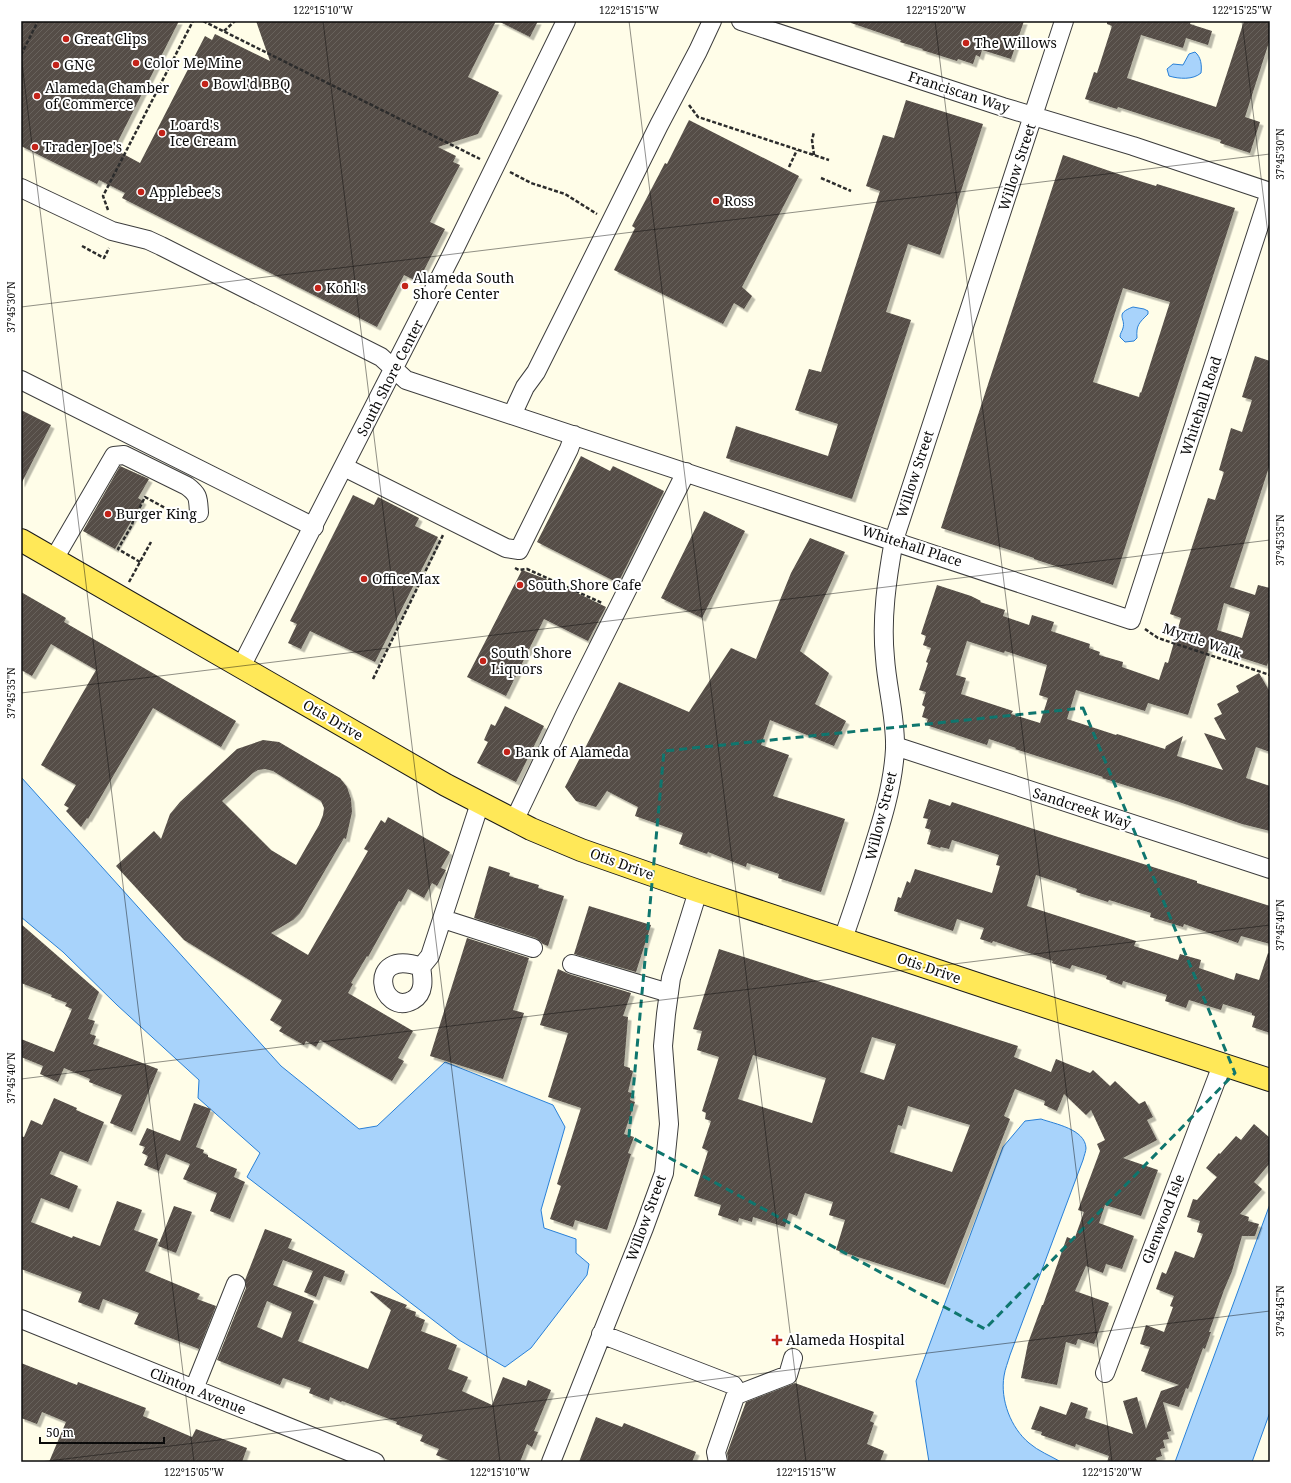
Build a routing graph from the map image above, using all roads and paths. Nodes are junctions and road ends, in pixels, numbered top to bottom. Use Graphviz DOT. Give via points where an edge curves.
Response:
graph roads {
  1 [pos="38,21"];
  2 [pos="193,21"];
  3 [pos="203,21"];
  4 [pos="235,21"];
  5 [pos="566,21"];
  6 [pos="712,21"];
  7 [pos="741,21"];
  8 [pos="1064,21"];
  9 [pos="224,31"];
  10 [pos="21,55"];
  11 [pos="674,98"];
  12 [pos="1033,116"];
  13 [pos="814,132"];
  14 [pos="798,150"];
  15 [pos="814,155"];
  16 [pos="829,160"];
  17 [pos="496,166"];
  18 [pos="789,167"];
  19 [pos="820,178"];
  20 [pos="21,188"];
  21 [pos="851,191"];
  22 [pos="1270,192"];
  23 [pos="613,218"];
  24 [pos="112,231"];
  25 [pos="82,246"];
  26 [pos="394,369"];
  27 [pos="21,380"];
  28 [pos="512,414"];
  29 [pos="574,435"];
  30 [pos="344,467"];
  31 [pos="689,473"];
  32 [pos="167,509"];
  33 [pos="199,513"];
  34 [pos="450,520"];
  35 [pos="314,527"];
  36 [pos="21,540"];
  37 [pos="894,540"];
  38 [pos="151,542"];
  39 [pos="515,558"];
  40 [pos="54,559"];
  41 [pos="140,562"];
  42 [pos="120,598"];
  43 [pos="620,603"];
  44 [pos="1131,620"];
  45 [pos="241,668"];
  46 [pos="1270,675"];
  47 [pos="373,679"];
  48 [pos="895,746"];
  49 [pos="480,803"];
  50 [pos="514,821"];
  51 [pos="1270,869"];
  52 [pos="698,891"];
  53 [pos="442,918"];
  54 [pos="843,939"];
  55 [pos="533,948"];
  56 [pos="572,964"];
  57 [pos="421,967"];
  58 [pos="669,994"];
  59 [pos="1222,1065"];
  60 [pos="1270,1080"];
  61 [pos="236,1284"];
  62 [pos="21,1320"];
  63 [pos="601,1334"];
  64 [pos="793,1358"];
  65 [pos="1105,1373"];
  66 [pos="194,1390"];
  67 [pos="739,1394"];
  68 [pos="375,1462"];
  69 [pos="551,1462"];
  70 [pos="718,1462"];
  1 -- 10 [label="path"];
  2 -- 24 [label="path" via="103,196 111,219"];
  3 -- 9 [label="path"];
  4 -- 9 [label="path"];
  5 -- 17 [label="street, South Shore Center"];
  6 -- 11 [label="street"];
  7 -- 12 [label="street, Franciscan Way"];
  8 -- 12 [label="street, Willow Street"];
  9 -- 17 [label="path"];
  11 -- 14 [label="path" via="689,104 698,117"];
  11 -- 23 [label="street"];
  12 -- 22 [label="street, Franciscan Way"];
  12 -- 37 [label="street, Willow Street"];
  13 -- 15 [label="path"];
  14 -- 15 [label="path"];
  14 -- 18 [label="path"];
  15 -- 16 [label="path"];
  17 -- 23 [label="path" via="531,183 565,194 602,216"];
  17 -- 26 [label="street, South Shore Center"];
  19 -- 21 [label="path"];
  20 -- 24 [label="street, Whitehall Place"];
  22 -- 44 [label="street, Whitehall Road"];
  23 -- 28 [label="street" via="536,372 525,387"];
  24 -- 25 [label="path" via="112,242 104,258"];
  24 -- 26 [label="street, Whitehall Place" via="161,246 371,351"];
  26 -- 28 [label="street, Whitehall Place" via="406,380"];
  26 -- 30 [label="street, South Shore Center"];
  27 -- 35 [label="street"];
  28 -- 29 [label="street, Whitehall Place"];
  29 -- 31 [label="street, Whitehall Place"];
  29 -- 39 [label="street"];
  30 -- 34 [label="street"];
  30 -- 35 [label="street, South Shore Center"];
  31 -- 37 [label="street, Whitehall Place"];
  31 -- 43 [label="street"];
  32 -- 41 [label="path" via="145,497 118,549"];
  33 -- 40 [label="street" via="195,492 187,486 119,454 114,456"];
  34 -- 39 [label="street" via="506,548"];
  34 -- 47 [label="path"];
  35 -- 45 [label="street, South Shore Center"];
  36 -- 40 [label="main road, Otis Drive"];
  37 -- 44 [label="street, Whitehall Place"];
  37 -- 48 [label="street, Willow Street" via="883,620"];
  38 -- 41 [label="path"];
  39 -- 43 [label="path" via="519,570 527,569"];
  40 -- 42 [label="main road, Otis Drive"];
  41 -- 42 [label="path"];
  42 -- 45 [label="main road, Otis Drive"];
  43 -- 50 [label="street"];
  44 -- 46 [label="path, Myrtle Walk" via="1158,638"];
  45 -- 49 [label="main road, Otis Drive"];
  48 -- 51 [label="street, Sandcreek Way"];
  48 -- 54 [label="street, Willow Street" via="886,806"];
  49 -- 50 [label="main road, Otis Drive"];
  49 -- 53 [label="street"];
  50 -- 52 [label="main road, Otis Drive" via="581,850"];
  52 -- 54 [label="main road, Otis Drive"];
  52 -- 58 [label="street, Willow Street" via="671,978"];
  53 -- 55 [label="street"];
  53 -- 57 [label="street" via="430,956"];
  54 -- 59 [label="main road, Otis Drive"];
  56 -- 58 [label="street"];
  58 -- 63 [label="street, Willow Street" via="663,1046 669,1124 664,1174"];
  59 -- 60 [label="main road, Otis Drive"];
  59 -- 65 [label="street, Glenwood Isle"];
  61 -- 66 [label="street"];
  62 -- 66 [label="street, Clinton Avenue"];
  63 -- 67 [label="street" via="733,1385"];
  63 -- 69 [label="street, Willow Street"];
  64 -- 67 [label="street" via="788,1375"];
  66 -- 68 [label="street, Clinton Avenue"];
  67 -- 70 [label="street" via="735,1398 716,1452"];
}
